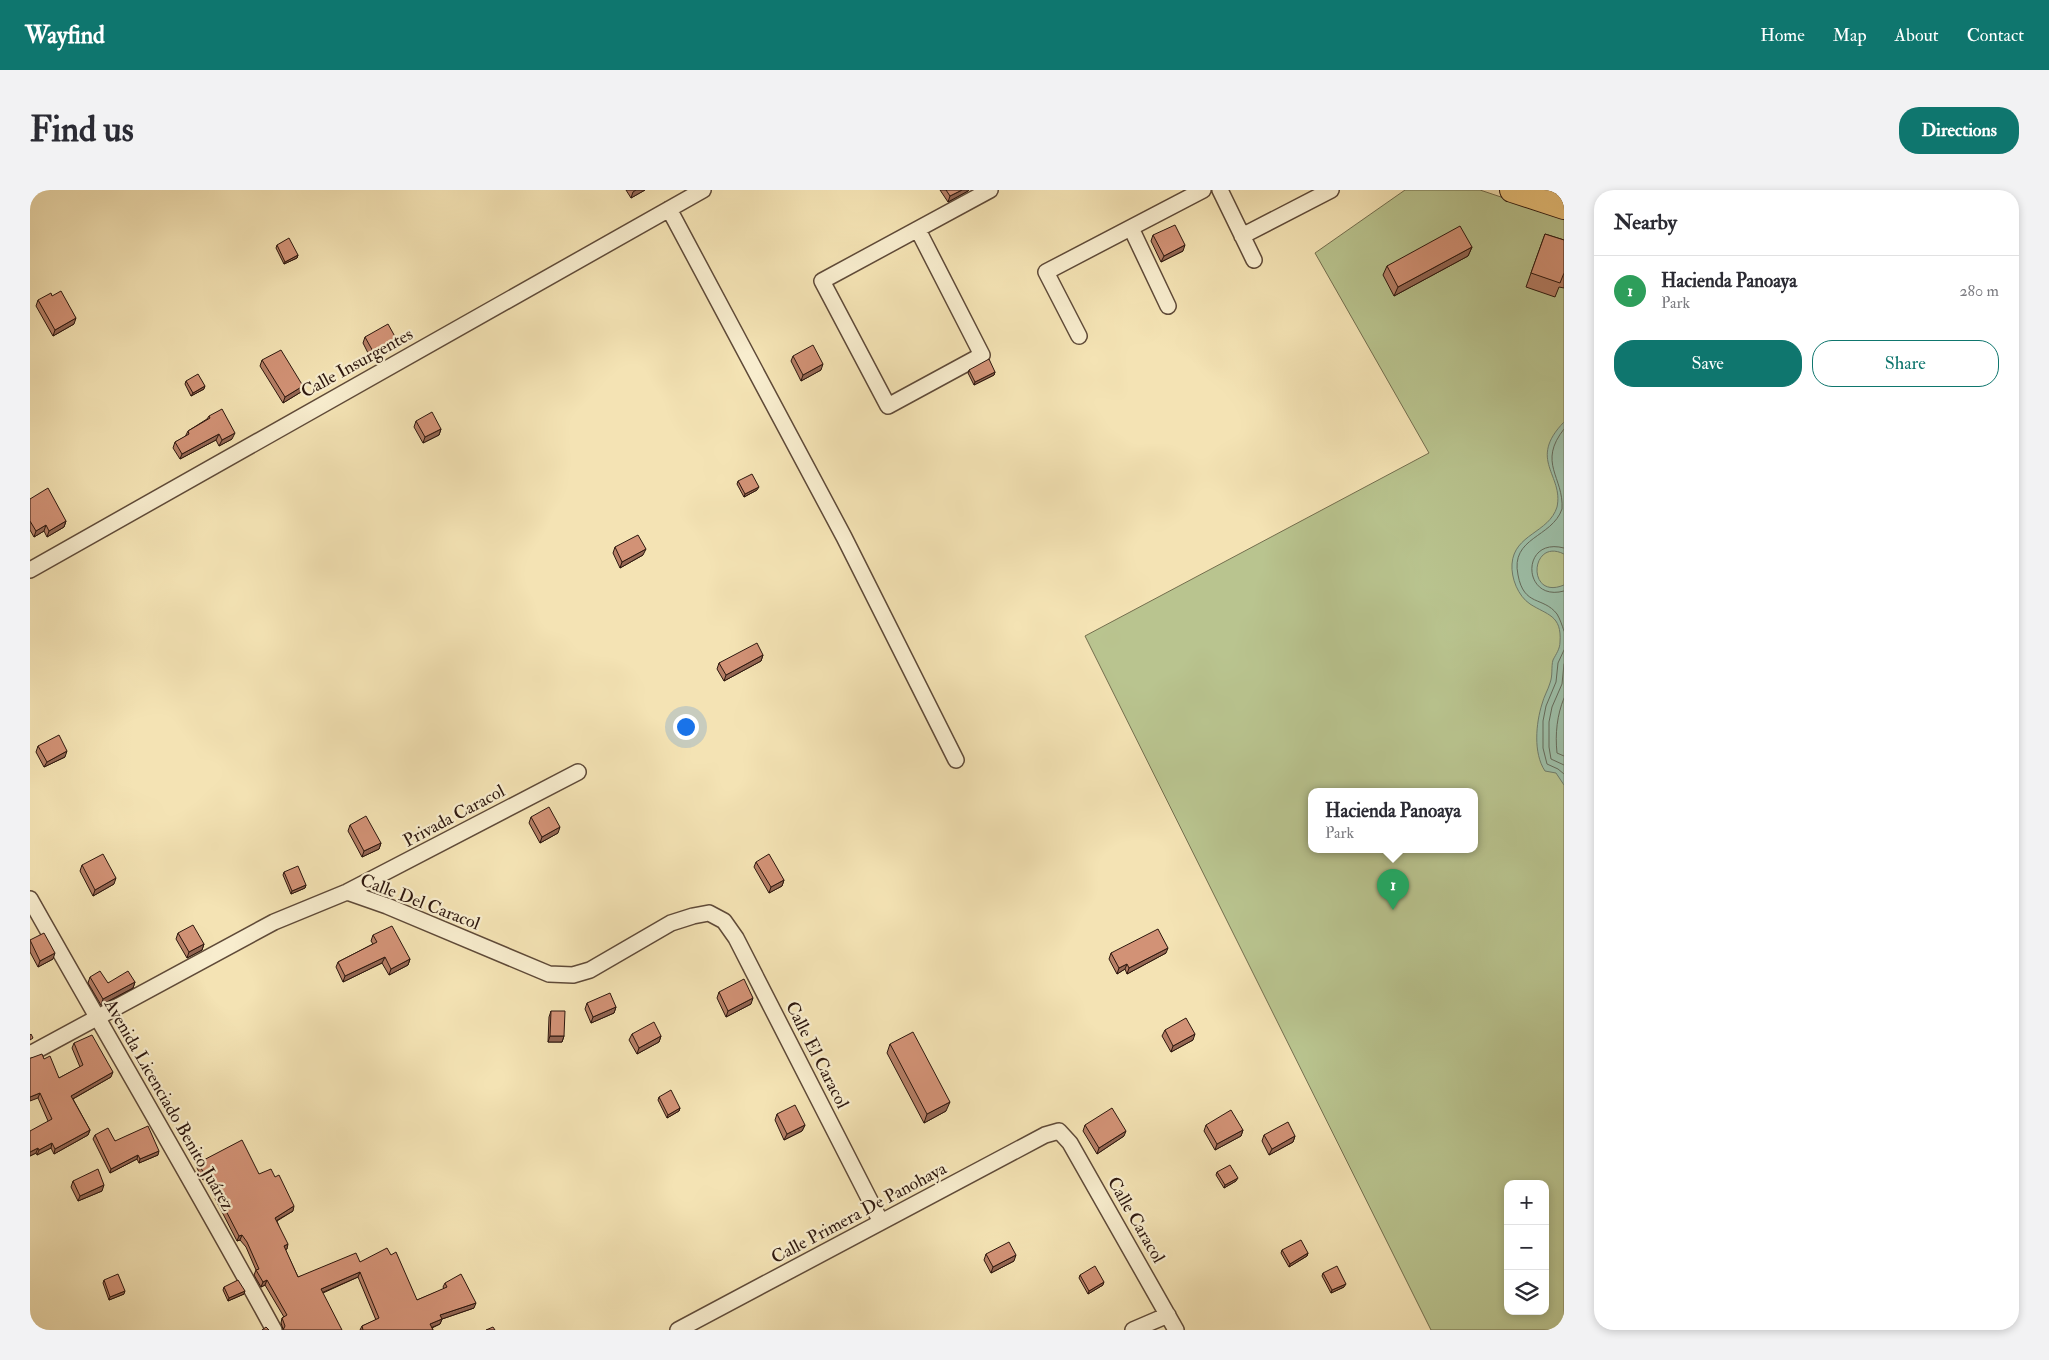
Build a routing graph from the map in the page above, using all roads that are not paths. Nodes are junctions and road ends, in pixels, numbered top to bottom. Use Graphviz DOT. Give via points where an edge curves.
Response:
graph roads {
  1 [pos="703,190"];
  2 [pos="990,190"];
  3 [pos="1203,190"];
  4 [pos="1220,190"];
  5 [pos="1331,190"];
  6 [pos="1512,190"];
  7 [pos="1564,207"];
  8 [pos="669,209"];
  9 [pos="1131,228"];
  10 [pos="918,230"];
  11 [pos="1242,236"];
  12 [pos="1254,260"];
  13 [pos="1168,306"];
  14 [pos="1079,336"];
  15 [pos="30,570"];
  16 [pos="956,760"];
  17 [pos="578,772"];
  18 [pos="348,892"];
  19 [pos="30,899"];
  20 [pos="709,913"];
  21 [pos="97,1019"];
  22 [pos="30,1054"];
  23 [pos="1059,1131"];
  24 [pos="881,1222"];
  25 [pos="1168,1315"];
  26 [pos="274,1330"];
  27 [pos="678,1330"];
  28 [pos="1133,1330"];
  29 [pos="1176,1330"];
  1 -- 8 [label="street, Calle Insurgentes"];
  2 -- 10 [label="street"];
  3 -- 9 [label="street"];
  4 -- 11 [label="street"];
  5 -- 11 [label="street"];
  6 -- 7 [label="main road"];
  8 -- 15 [label="street, Calle Insurgentes"];
  8 -- 16 [label="street" via="844,537"];
  9 -- 13 [label="street"];
  9 -- 14 [label="street" via="1046,272"];
  10 -- 10 [label="street" via="982,355 888,406 822,281"];
  11 -- 12 [label="street"];
  17 -- 18 [label="street, Privada Caracol"];
  18 -- 20 [label="street, Calle Del Caracol" via="549,974 573,975 590,970 671,923"];
  18 -- 21 [label="street, Calle Del Caracol" via="274,922"];
  19 -- 21 [label="street, Avenida Licenciado Benito Juárez"];
  20 -- 24 [label="street, Calle El Caracol" via="724,921 736,938"];
  21 -- 22 [label="street, Calle Del Caracol"];
  21 -- 26 [label="street, Avenida Licenciado Benito Juárez"];
  23 -- 24 [label="street, Calle Primera De Panohaya" via="1045,1135"];
  23 -- 25 [label="street, Calle Caracol" via="1070,1143"];
  24 -- 27 [label="street, Calle Primera De Panohaya"];
  25 -- 28 [label="street"];
  25 -- 29 [label="street, Calle Caracol"];
}
